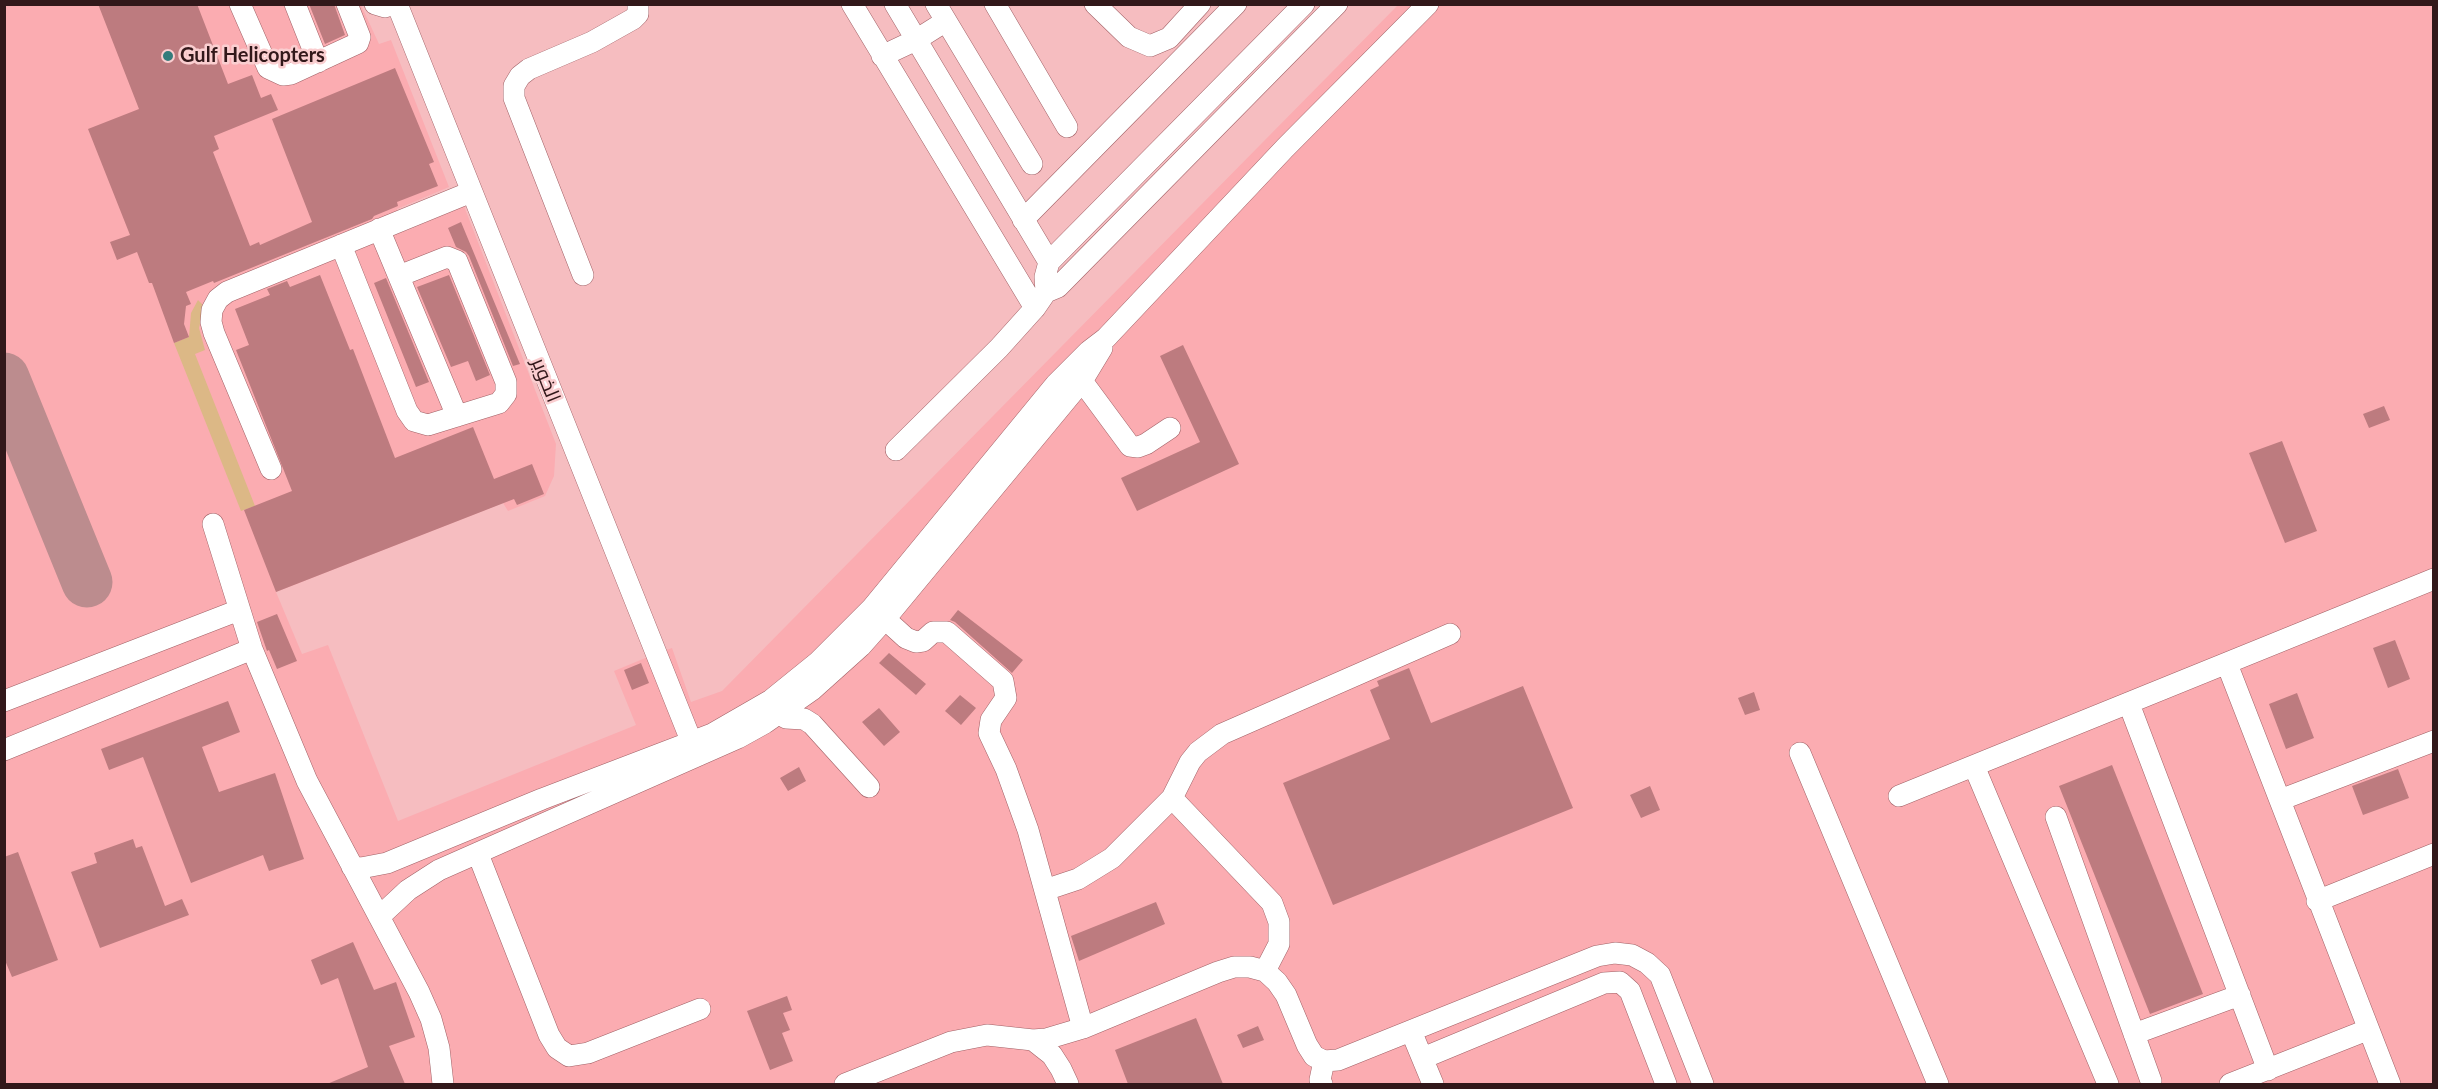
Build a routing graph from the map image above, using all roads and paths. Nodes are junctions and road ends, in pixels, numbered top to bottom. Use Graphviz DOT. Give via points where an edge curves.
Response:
graph roads {
  1 [pos="240,4"];
  2 [pos="295,4"];
  3 [pos="347,4"];
  4 [pos="375,4"];
  5 [pos="395,4"];
  6 [pos="638,4"];
  7 [pos="852,4"];
  8 [pos="895,4"];
  9 [pos="995,4"];
  10 [pos="1095,4"];
  11 [pos="1200,4"];
  12 [pos="1236,4"];
  13 [pos="1304,4"];
  14 [pos="1337,4"];
  15 [pos="1428,4"];
  16 [pos="941,13"];
  17 [pos="916,40"];
  18 [pos="882,56"];
  19 [pos="318,62"];
  20 [pos="1068,127"];
  21 [pos="1032,164"];
  22 [pos="471,192"];
  23 [pos="1023,220"];
  24 [pos="379,229"];
  25 [pos="341,245"];
  26 [pos="1049,262"];
  27 [pos="583,275"];
  28 [pos="399,276"];
  29 [pos="1040,300"];
  30 [pos="1106,339"];
  31 [pos="1082,381"];
  32 [pos="458,416"];
  33 [pos="1170,428"];
  34 [pos="896,450"];
  35 [pos="271,469"];
  36 [pos="213,524"];
  37 [pos="2433,579"];
  38 [pos="239,610"];
  39 [pos="885,619"];
  40 [pos="1450,634"];
  41 [pos="252,650"];
  42 [pos="2227,664"];
  43 [pos="4,701"];
  44 [pos="2129,705"];
  45 [pos="782,712"];
  46 [pos="2433,741"];
  47 [pos="694,749"];
  48 [pos="4,750"];
  49 [pos="1800,753"];
  50 [pos="1974,766"];
  51 [pos="868,787"];
  52 [pos="1899,796"];
  53 [pos="1172,798"];
  54 [pos="2280,800"];
  55 [pos="2056,817"];
  56 [pos="478,854"];
  57 [pos="2433,854"];
  58 [pos="352,867"];
  59 [pos="1045,891"];
  60 [pos="2317,901"];
  61 [pos="379,917"];
  62 [pos="1265,971"];
  63 [pos="2240,995"];
  64 [pos="700,1009"];
  65 [pos="1083,1028"];
  66 [pos="2367,1030"];
  67 [pos="1411,1031"];
  68 [pos="2134,1034"];
  69 [pos="1033,1040"];
  70 [pos="1423,1058"];
  71 [pos="2268,1070"];
  72 [pos="1319,1077"];
  73 [pos="2151,1081"];
  74 [pos="443,1084"];
  75 [pos="845,1084"];
  76 [pos="1068,1084"];
  77 [pos="1433,1084"];
  78 [pos="1666,1084"];
  79 [pos="1702,1084"];
  80 [pos="1938,1084"];
  81 [pos="2108,1084"];
  82 [pos="2230,1084"];
  83 [pos="2390,1084"];
  1 -- 19 [label="street" via="268,68 283,75"];
  2 -- 19 [label="street"];
  3 -- 19 [label="street" via="360,40"];
  4 -- 5 [label="street"];
  5 -- 22 [label="street, الخوير"];
  6 -- 27 [label="street" via="638,14 633,19 529,69 514,86 514,98"];
  7 -- 18 [label="street"];
  8 -- 17 [label="street"];
  9 -- 20 [label="street"];
  10 -- 11 [label="street" via="1129,37 1150,46 1169,38"];
  12 -- 23 [label="street"];
  13 -- 26 [label="street"];
  14 -- 29 [label="street" via="1058,287"];
  15 -- 30 [label="street" via="1285,148"];
  16 -- 17 [label="street"];
  16 -- 21 [label="street"];
  17 -- 18 [label="street"];
  17 -- 23 [label="street"];
  18 -- 29 [label="street"];
  22 -- 24 [label="street"];
  22 -- 47 [label="street, الخوير"];
  23 -- 26 [label="street"];
  24 -- 25 [label="street"];
  24 -- 28 [label="street"];
  25 -- 32 [label="street" via="410,417 428,425"];
  25 -- 35 [label="street" via="227,292 212,310 214,333"];
  26 -- 29 [label="street"];
  28 -- 32 [label="street"];
  28 -- 32 [label="street" via="447,257 459,264 507,388 503,399 494,406"];
  29 -- 34 [label="street" via="999,348"];
  30 -- 31 [label="street"];
  30 -- 47 [label="street" via="1056,384 850,631 771,700"];
  31 -- 33 [label="street" via="1130,446 1146,444"];
  31 -- 39 [label="street"];
  36 -- 38 [label="street"];
  37 -- 42 [label="street"];
  38 -- 41 [label="street"];
  38 -- 43 [label="street"];
  39 -- 45 [label="street" via="861,646"];
  39 -- 59 [label="street" via="910,641 923,640 933,632 947,632 1003,681 1006,698 991,720 989,733 1017,799"];
  40 -- 53 [label="street" via="1222,734 1190,762"];
  41 -- 48 [label="street"];
  41 -- 58 [label="street" via="307,781"];
  42 -- 44 [label="street"];
  42 -- 54 [label="street"];
  44 -- 50 [label="street"];
  44 -- 63 [label="street"];
  45 -- 47 [label="street" via="752,731"];
  45 -- 51 [label="street" via="790,719 813,724"];
  46 -- 54 [label="street"];
  47 -- 56 [label="street"];
  47 -- 58 [label="street" via="542,799 387,863"];
  49 -- 80 [label="street"];
  50 -- 52 [label="street"];
  50 -- 81 [label="street"];
  53 -- 59 [label="street" via="1112,858 1078,879"];
  53 -- 62 [label="street" via="1272,903 1279,922 1279,944"];
  54 -- 60 [label="street"];
  55 -- 68 [label="street"];
  56 -- 61 [label="street" via="423,880"];
  56 -- 64 [label="street" via="557,1048 569,1056 588,1053"];
  57 -- 60 [label="street"];
  58 -- 61 [label="street"];
  59 -- 65 [label="street"];
  60 -- 66 [label="street"];
  61 -- 74 [label="street" via="430,1019 439,1048"];
  62 -- 65 [label="street" via="1250,967 1218,972"];
  62 -- 72 [label="street" via="1286,995"];
  63 -- 68 [label="street"];
  63 -- 71 [label="street"];
  65 -- 69 [label="street"];
  66 -- 71 [label="street"];
  66 -- 83 [label="street"];
  67 -- 70 [label="street"];
  67 -- 72 [label="street" via="1338,1060"];
  67 -- 79 [label="street" via="1597,956 1614,952 1632,955 1660,975"];
  68 -- 73 [label="street"];
  69 -- 75 [label="street" via="987,1035 951,1042"];
  69 -- 76 [label="street" via="1052,1055"];
  70 -- 77 [label="street"];
  70 -- 78 [label="street" via="1604,983 1620,982 1630,991"];
  71 -- 82 [label="street"];
}
